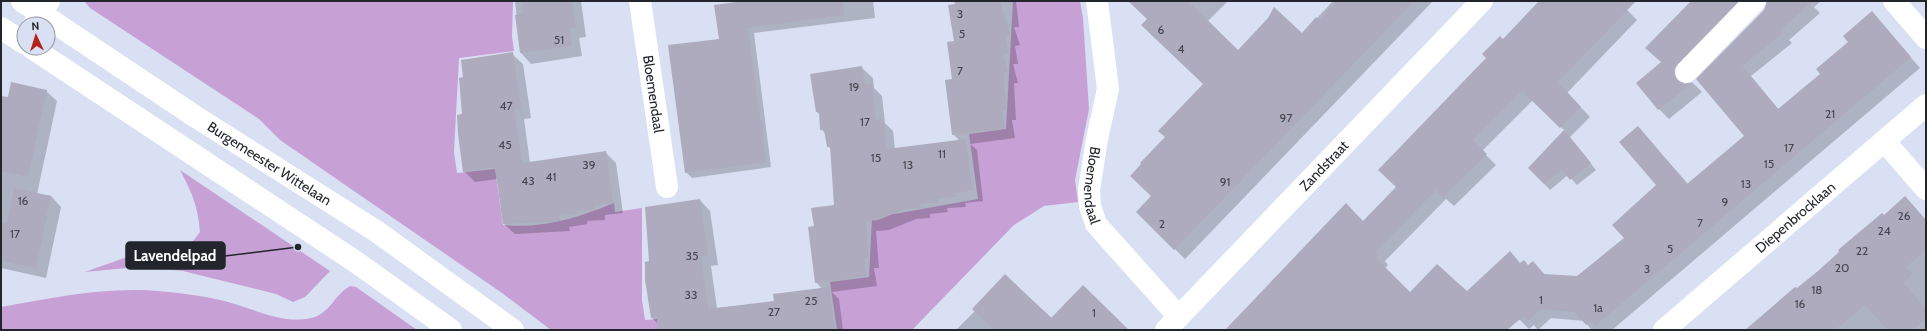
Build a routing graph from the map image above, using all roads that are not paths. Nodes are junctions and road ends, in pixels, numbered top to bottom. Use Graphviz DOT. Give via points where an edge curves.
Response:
graph roads {
  1 [pos="22,1"];
  2 [pos="640,1"];
  3 [pos="1097,1"];
  4 [pos="1482,1"];
  5 [pos="1755,1"];
  6 [pos="1894,1"];
  7 [pos="27,16"];
  8 [pos="1,28"];
  9 [pos="16,29"];
  10 [pos="1926,38"];
  11 [pos="56,43"];
  12 [pos="56,47"];
  13 [pos="1686,72"];
  14 [pos="1926,105"];
  15 [pos="1885,142"];
  16 [pos="667,187"];
  17 [pos="1926,189"];
  18 [pos="1172,323"];
  19 [pos="451,330"];
  20 [pos="513,330"];
  21 [pos="1664,330"];
  1 -- 7 [label="street, Burgemeester Wittelaan"];
  2 -- 16 [label="street, Bloemendaal"];
  3 -- 18 [label="street, Bloemendaal" via="1108,89 1089,190 1090,206 1096,224"];
  4 -- 18 [label="street, Zandstraat"];
  5 -- 13 [label="street"];
  6 -- 10 [label="street"];
  8 -- 9 [label="street, Burgemeester Wittelaan"];
  11 -- 20 [label="street, Burgemeester Wittelaan" via="196,116 376,231"];
  12 -- 19 [label="street, Burgemeester Wittelaan"];
  14 -- 15 [label="street, Diepenbrocklaan"];
  15 -- 17 [label="street"];
  15 -- 21 [label="street, Diepenbrocklaan"];
}
